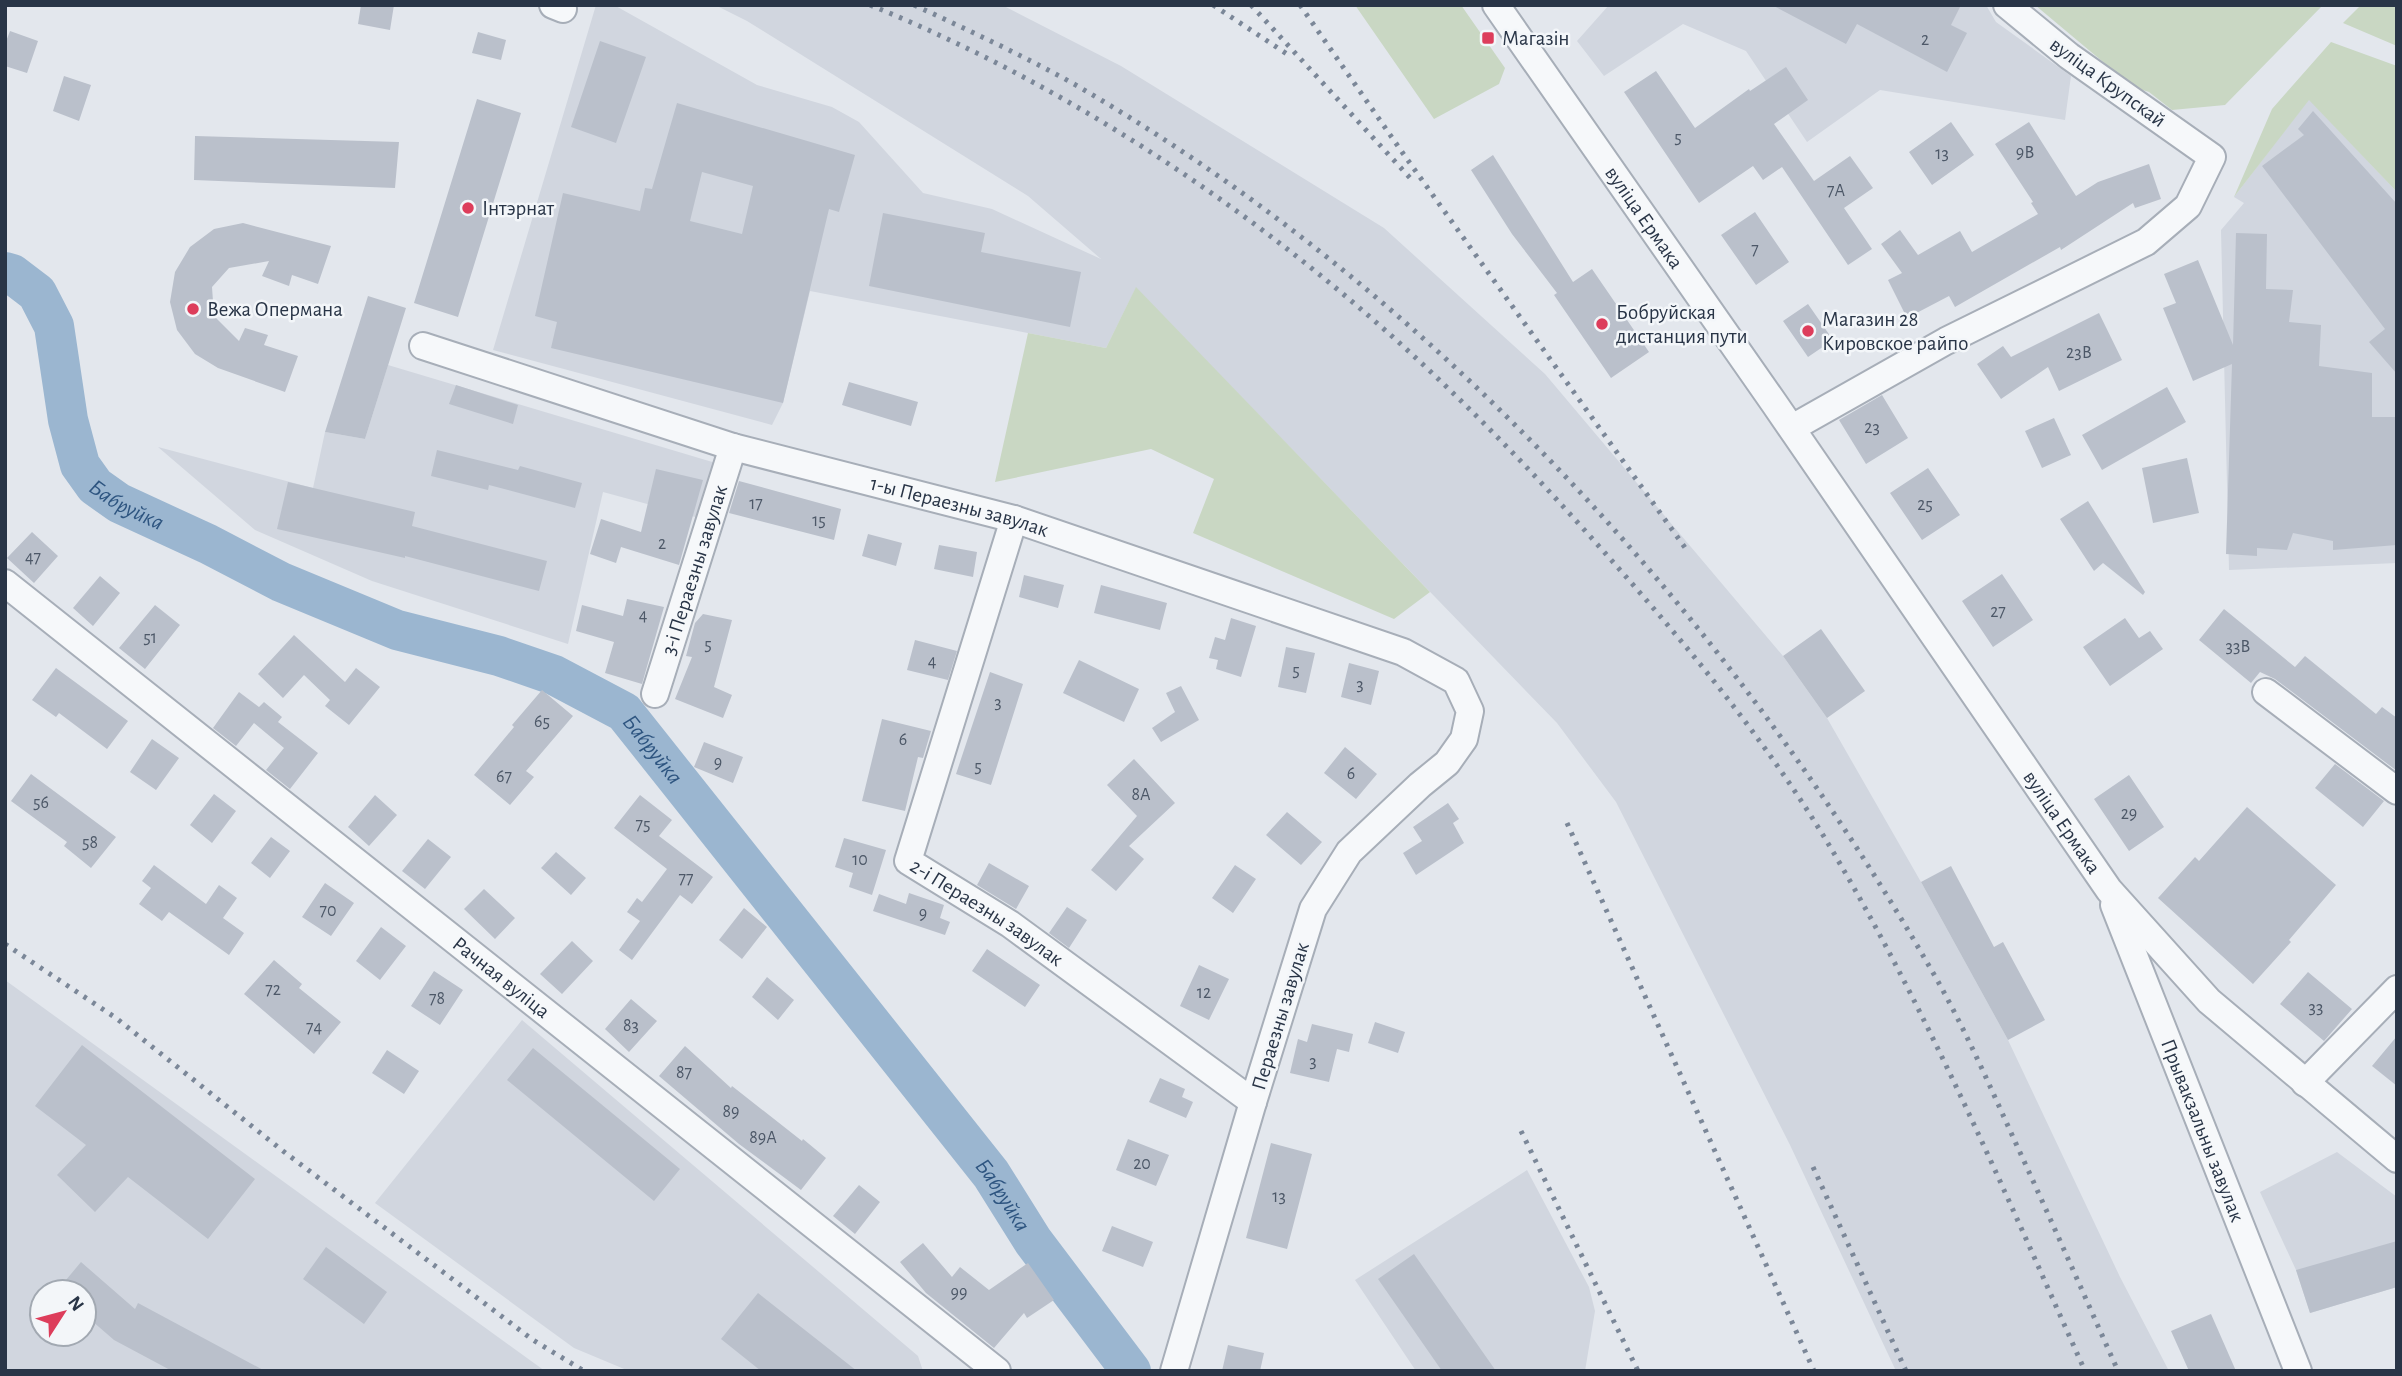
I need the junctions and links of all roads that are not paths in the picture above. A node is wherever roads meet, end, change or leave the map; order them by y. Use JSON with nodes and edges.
{"nodes":[{"id":1,"x":1496,"y":5,"type":"edge"},
{"id":2,"x":2007,"y":5,"type":"edge"},
{"id":3,"x":423,"y":346,"type":"dead end"},
{"id":4,"x":1792,"y":428,"type":"junction"},
{"id":5,"x":733,"y":447,"type":"junction"},
{"id":6,"x":1014,"y":519,"type":"junction"},
{"id":7,"x":5,"y":583,"type":"edge"},
{"id":8,"x":2266,"y":692,"type":"dead end"},
{"id":9,"x":655,"y":694,"type":"dead end"},
{"id":10,"x":1471,"y":711,"type":"joint"},
{"id":11,"x":2397,"y":792,"type":"edge"},
{"id":12,"x":2109,"y":890,"type":"junction"},
{"id":13,"x":2397,"y":990,"type":"edge"},
{"id":14,"x":2305,"y":1083,"type":"junction"},
{"id":15,"x":1253,"y":1102,"type":"junction"},
{"id":16,"x":2397,"y":1159,"type":"edge"},
{"id":17,"x":997,"y":1371,"type":"edge"},
{"id":18,"x":1174,"y":1371,"type":"edge"},
{"id":19,"x":2298,"y":1371,"type":"edge"}],
"edges":[{"from":1,"to":4,"type":"street","name":"вуліца Ермака"},
{"from":2,"to":4,"type":"street","name":"вуліца Крупскай"},
{"from":3,"to":5,"type":"street","name":"1-ы Пераезны завулак"},
{"from":4,"to":12,"type":"street","name":"вуліца Ермака"},
{"from":5,"to":6,"type":"street","name":"1-ы Пераезны завулак"},
{"from":5,"to":9,"type":"street","name":"3-і Пераезны завулак"},
{"from":6,"to":10,"type":"street","name":"1-ы Пераезны завулак"},
{"from":6,"to":15,"type":"street","name":"2-і Пераезны завулак"},
{"from":7,"to":17,"type":"street","name":"Рачная вуліца"},
{"from":8,"to":11,"type":"street"},
{"from":10,"to":15,"type":"street","name":"Пераезны завулак"},
{"from":12,"to":14,"type":"street","name":"вуліца Ермака"},
{"from":12,"to":19,"type":"street","name":"Прывакзальны завулак"},
{"from":13,"to":14,"type":"street"},
{"from":14,"to":16,"type":"street","name":"вуліца Ермака"},
{"from":15,"to":18,"type":"street","name":"Пераезны завулак"}]}
